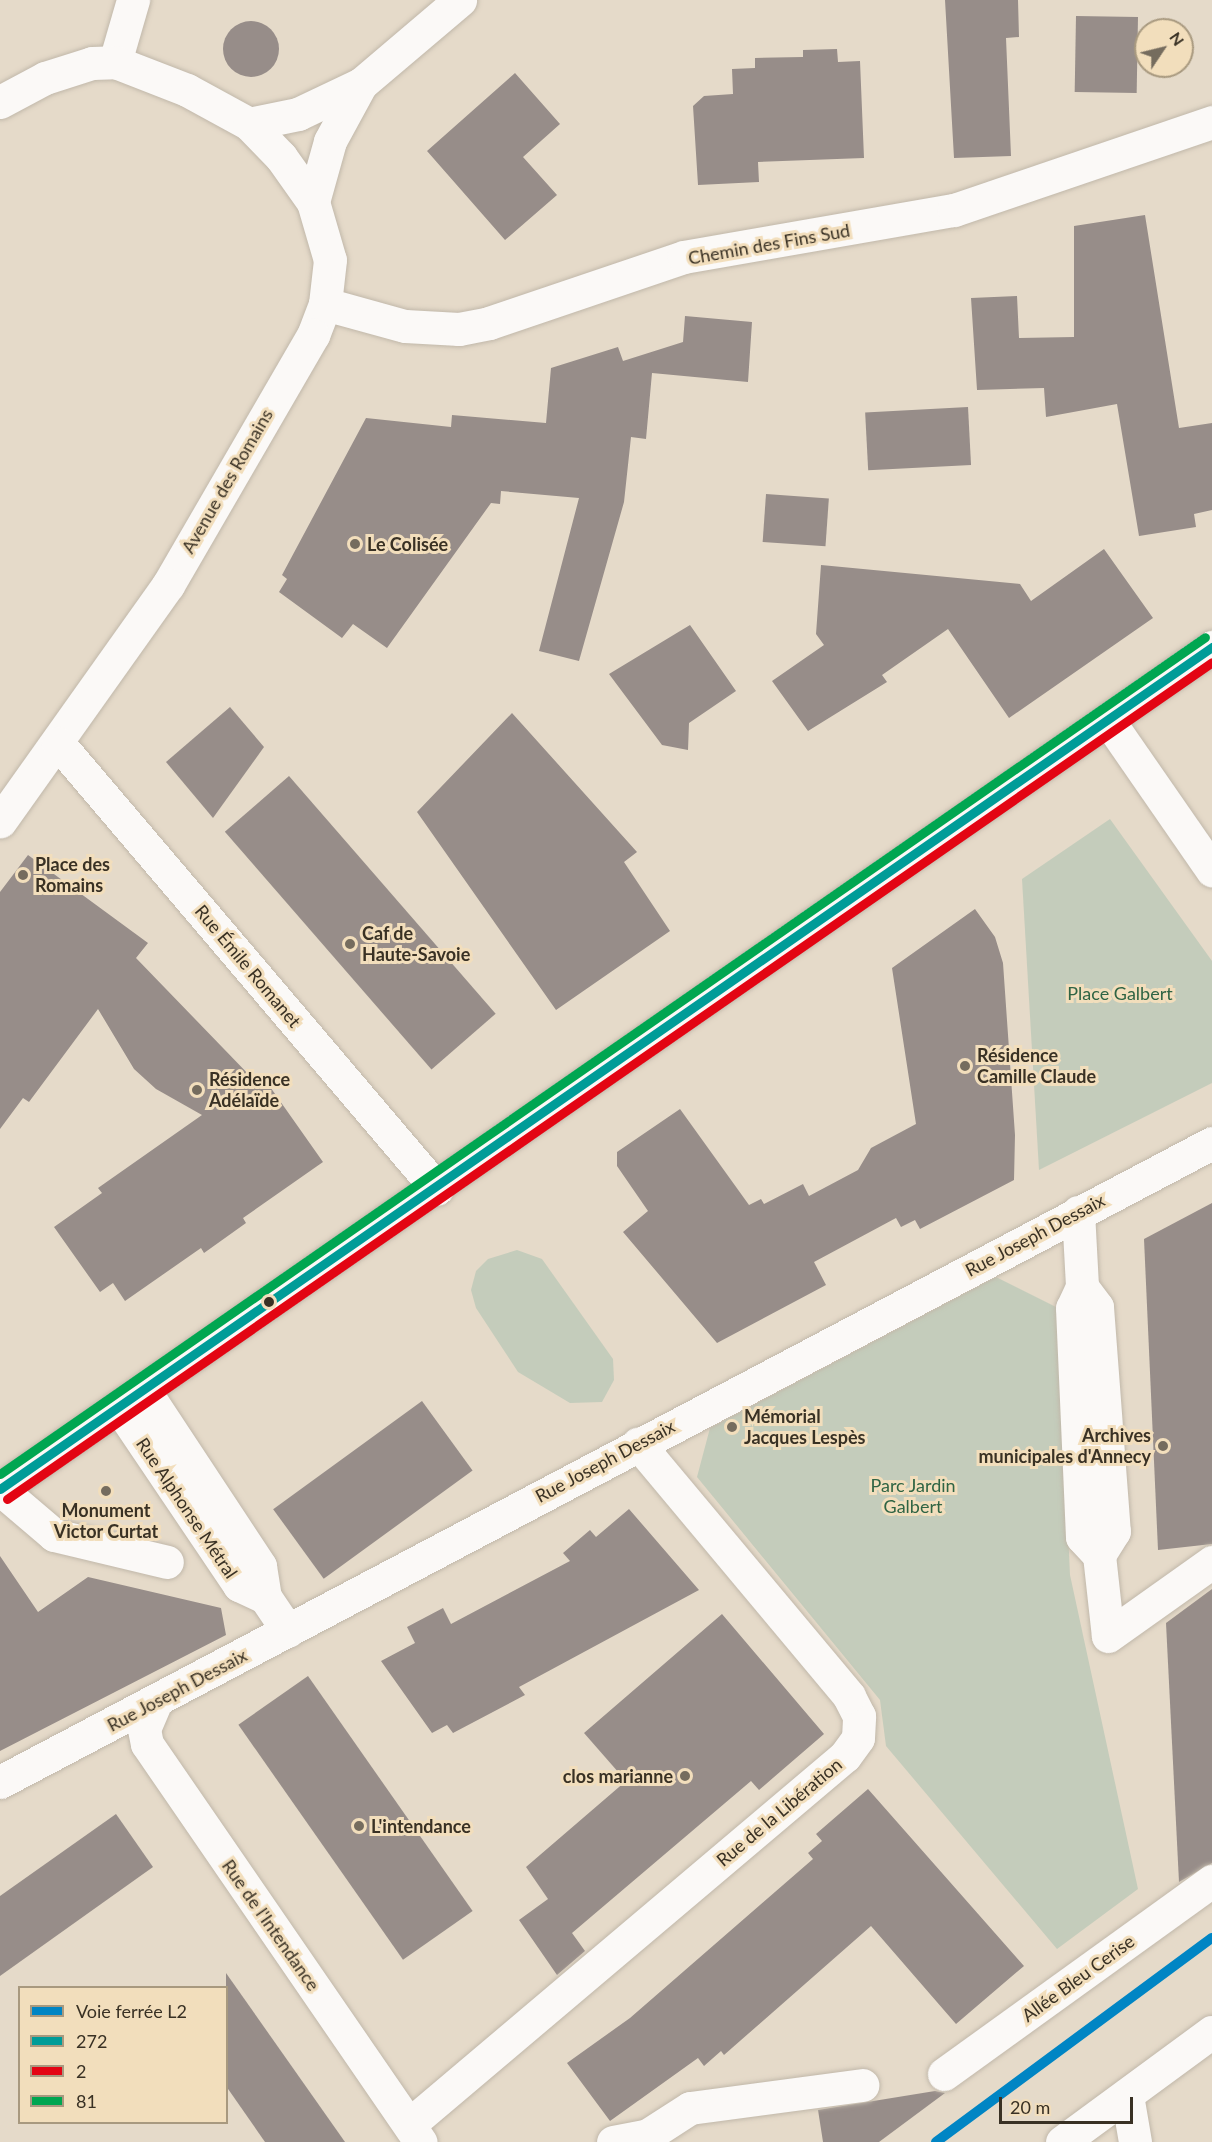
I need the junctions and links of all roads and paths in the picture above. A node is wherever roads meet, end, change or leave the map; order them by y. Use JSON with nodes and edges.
{"nodes":[{"id":1,"x":133,"y":0,"type":"edge"},
{"id":2,"x":460,"y":0,"type":"edge"},
{"id":3,"x":115,"y":62,"type":"junction"},
{"id":4,"x":361,"y":84,"type":"junction"},
{"id":5,"x":0,"y":102,"type":"edge"},
{"id":6,"x":1212,"y":122,"type":"edge"},
{"id":7,"x":249,"y":124,"type":"junction"},
{"id":8,"x":312,"y":202,"type":"junction"},
{"id":9,"x":325,"y":304,"type":"junction"},
{"id":10,"x":1212,"y":647,"type":"edge"},
{"id":11,"x":1108,"y":720,"type":"junction"},
{"id":12,"x":58,"y":743,"type":"junction"},
{"id":13,"x":0,"y":821,"type":"edge"},
{"id":14,"x":1212,"y":870,"type":"edge"},
{"id":15,"x":1212,"y":1143,"type":"edge"},
{"id":16,"x":437,"y":1189,"type":"junction"},
{"id":17,"x":1078,"y":1212,"type":"junction"},
{"id":18,"x":131,"y":1398,"type":"junction"},
{"id":19,"x":638,"y":1444,"type":"junction"},
{"id":20,"x":0,"y":1489,"type":"edge"},
{"id":21,"x":1212,"y":1562,"type":"edge"},
{"id":22,"x":167,"y":1563,"type":"dead end"},
{"id":23,"x":288,"y":1631,"type":"junction"},
{"id":24,"x":156,"y":1701,"type":"junction"},
{"id":25,"x":0,"y":1782,"type":"edge"},
{"id":26,"x":1212,"y":1881,"type":"edge"},
{"id":27,"x":1212,"y":2032,"type":"edge"},
{"id":28,"x":944,"y":2074,"type":"dead end"},
{"id":29,"x":862,"y":2085,"type":"dead end"},
{"id":30,"x":1127,"y":2095,"type":"junction"},
{"id":31,"x":416,"y":2133,"type":"edge"},
{"id":32,"x":613,"y":2142,"type":"edge"},
{"id":33,"x":1062,"y":2142,"type":"edge"},
{"id":34,"x":1135,"y":2142,"type":"edge"}],
"edges":[{"from":1,"to":3,"type":"street"},
{"from":2,"to":4,"type":"street"},
{"from":3,"to":5,"type":"street"},
{"from":3,"to":7,"type":"street","name":"Avenue des Romains"},
{"from":4,"to":7,"type":"street"},
{"from":4,"to":8,"type":"street"},
{"from":6,"to":9,"type":"street","name":"Chemin des Fins Sud"},
{"from":7,"to":8,"type":"street","name":"Avenue des Romains"},
{"from":8,"to":9,"type":"street","name":"Avenue des Romains"},
{"from":9,"to":12,"type":"street","name":"Avenue des Romains"},
{"from":10,"to":11,"type":"street"},
{"from":11,"to":14,"type":"street"},
{"from":11,"to":16,"type":"street"},
{"from":12,"to":13,"type":"street","name":"Avenue des Romains"},
{"from":12,"to":16,"type":"street","name":"Rue Émile Romanet"},
{"from":15,"to":17,"type":"street","name":"Rue Joseph Dessaix"},
{"from":16,"to":18,"type":"street"},
{"from":17,"to":19,"type":"street","name":"Rue Joseph Dessaix"},
{"from":17,"to":21,"type":"street"},
{"from":18,"to":20,"type":"street"},
{"from":18,"to":23,"type":"street","name":"Rue Alphonse Métral"},
{"from":19,"to":23,"type":"street","name":"Rue Joseph Dessaix"},
{"from":19,"to":31,"type":"street","name":"Rue de la Libération"},
{"from":20,"to":22,"type":"street"},
{"from":23,"to":24,"type":"street","name":"Rue Joseph Dessaix"},
{"from":24,"to":25,"type":"street","name":"Rue Joseph Dessaix"},
{"from":24,"to":31,"type":"street","name":"Rue de l'Intendance"},
{"from":26,"to":28,"type":"street","name":"Allée Bleu Cerise"},
{"from":27,"to":30,"type":"street"},
{"from":29,"to":32,"type":"street"},
{"from":30,"to":33,"type":"street"},
{"from":30,"to":34,"type":"street"}]}
